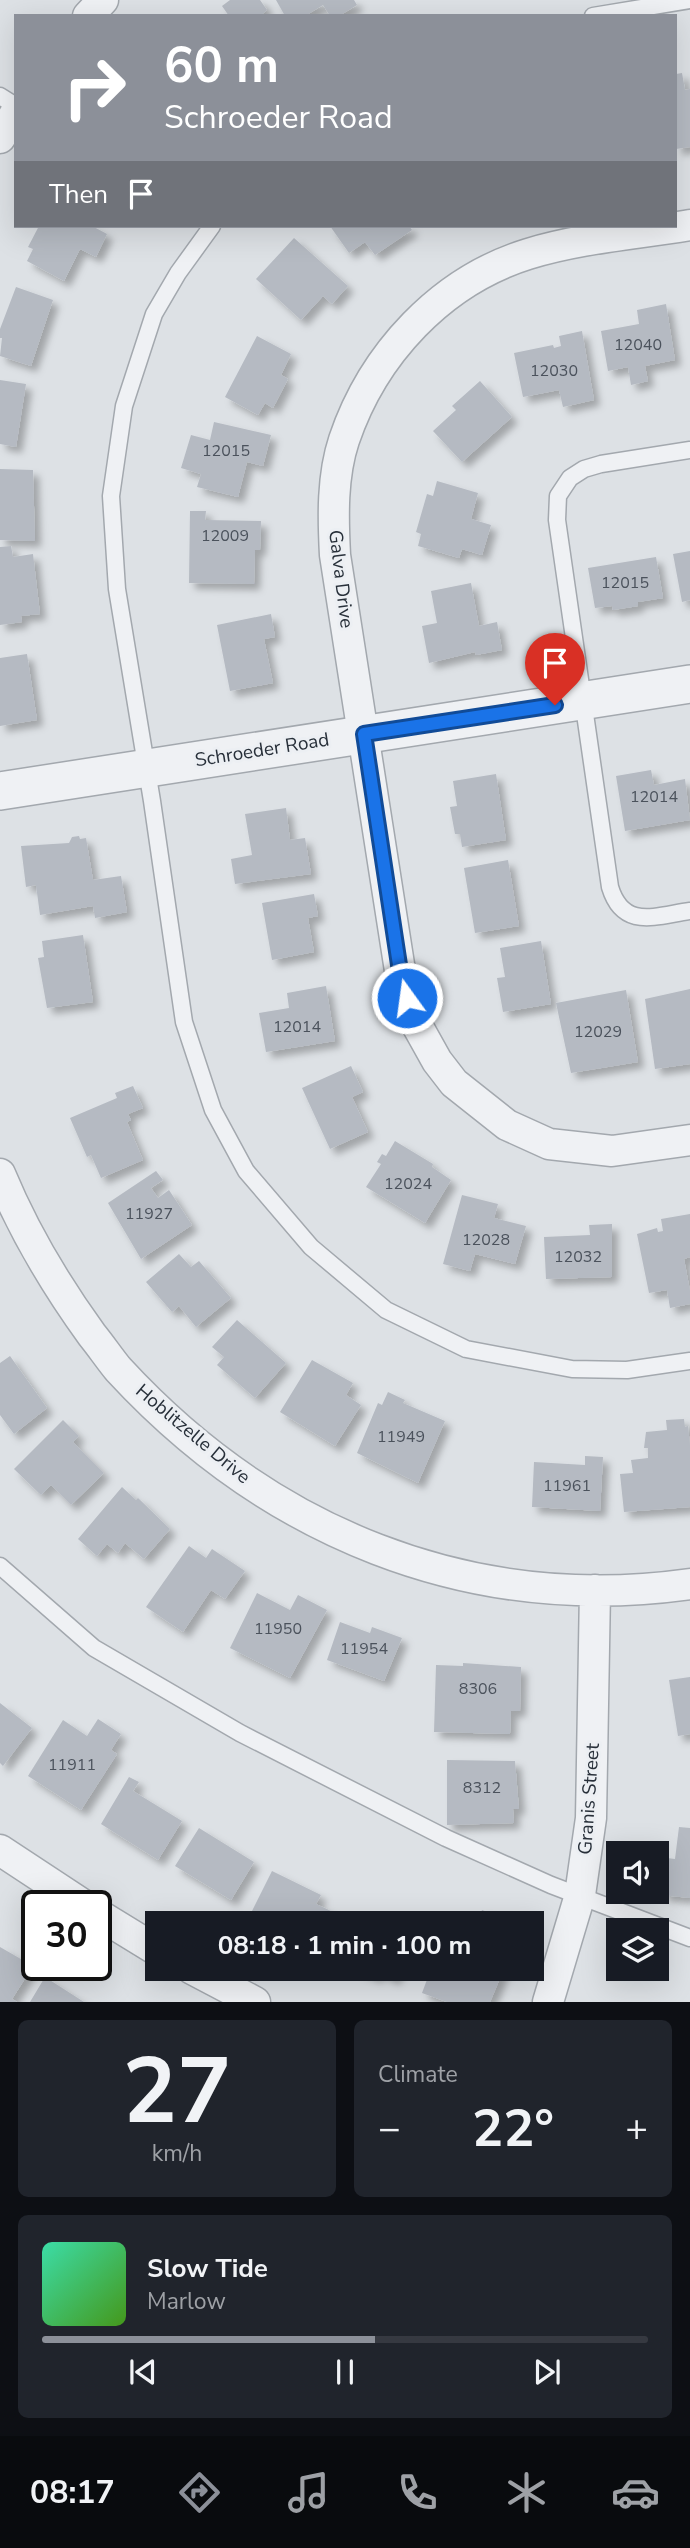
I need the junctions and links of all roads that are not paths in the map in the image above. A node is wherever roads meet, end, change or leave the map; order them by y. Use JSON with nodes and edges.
{"nodes":[{"id":1,"x":103,"y":0,"type":"edge"},
{"id":2,"x":690,"y":0,"type":"edge"},
{"id":3,"x":90,"y":14,"type":"edge"},
{"id":4,"x":605,"y":14,"type":"edge"},
{"id":5,"x":14,"y":115,"type":"edge"},
{"id":6,"x":0,"y":138,"type":"edge"},
{"id":7,"x":211,"y":228,"type":"edge"},
{"id":8,"x":671,"y":228,"type":"edge"},
{"id":9,"x":690,"y":450,"type":"edge"},
{"id":10,"x":690,"y":684,"type":"edge"},
{"id":11,"x":581,"y":701,"type":"junction"},
{"id":12,"x":364,"y":734,"type":"junction"},
{"id":13,"x":145,"y":768,"type":"junction"},
{"id":14,"x":0,"y":791,"type":"edge"},
{"id":15,"x":690,"y":911,"type":"edge"},
{"id":16,"x":690,"y":1140,"type":"edge"},
{"id":17,"x":0,"y":1174,"type":"edge"},
{"id":18,"x":690,"y":1361,"type":"edge"},
{"id":19,"x":0,"y":1566,"type":"edge"},
{"id":20,"x":690,"y":1584,"type":"edge"},
{"id":21,"x":595,"y":1590,"type":"junction"},
{"id":22,"x":0,"y":1850,"type":"edge"},
{"id":23,"x":61,"y":1890,"type":"edge"},
{"id":24,"x":580,"y":1895,"type":"junction"},
{"id":25,"x":112,"y":1923,"type":"edge"},
{"id":26,"x":690,"y":1938,"type":"edge"},
{"id":27,"x":145,"y":1943,"type":"edge"},
{"id":28,"x":215,"y":1981,"type":"edge"},
{"id":29,"x":255,"y":2002,"type":"edge"},
{"id":30,"x":548,"y":2002,"type":"edge"}],
"edges":[{"from":1,"to":3,"type":"street"},
{"from":2,"to":4,"type":"lane"},
{"from":5,"to":6,"type":"street"},
{"from":7,"to":13,"type":"lane"},
{"from":8,"to":12,"type":"street","name":"Galva Drive"},
{"from":9,"to":11,"type":"lane"},
{"from":10,"to":11,"type":"street","name":"Schroeder Road"},
{"from":11,"to":12,"type":"street","name":"Schroeder Road"},
{"from":11,"to":15,"type":"lane"},
{"from":12,"to":13,"type":"street","name":"Schroeder Road"},
{"from":12,"to":16,"type":"street","name":"Galva Drive"},
{"from":13,"to":14,"type":"street","name":"Schroeder Road"},
{"from":13,"to":18,"type":"lane"},
{"from":17,"to":21,"type":"street","name":"Hoblitzelle Drive"},
{"from":19,"to":24,"type":"lane"},
{"from":20,"to":21,"type":"street","name":"Hoblitzelle Drive"},
{"from":21,"to":24,"type":"street","name":"Granis Street"},
{"from":22,"to":23,"type":"street"},
{"from":24,"to":26,"type":"lane"},
{"from":24,"to":30,"type":"street","name":"Granis Street"},
{"from":25,"to":27,"type":"street"},
{"from":28,"to":29,"type":"street"}]}
